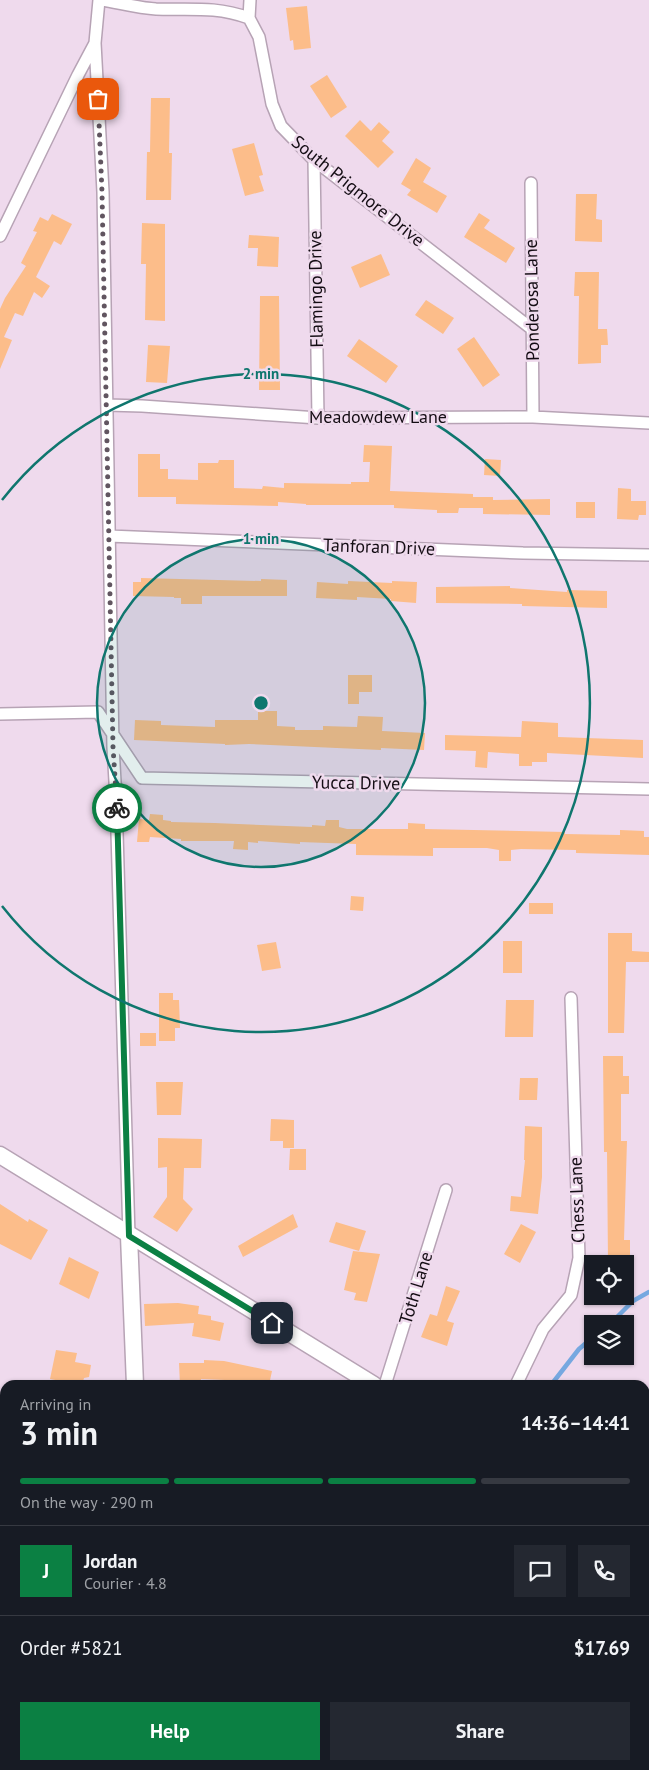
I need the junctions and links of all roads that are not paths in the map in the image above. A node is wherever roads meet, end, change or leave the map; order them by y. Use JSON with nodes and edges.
{"nodes":[{"id":1,"x":100,"y":0,"type":"edge"},
{"id":2,"x":250,"y":0,"type":"edge"},
{"id":3,"x":250,"y":18,"type":"junction"},
{"id":4,"x":95,"y":43,"type":"junction"},
{"id":5,"x":314,"y":160,"type":"junction"},
{"id":6,"x":531,"y":183,"type":"dead end"},
{"id":7,"x":0,"y":236,"type":"edge"},
{"id":8,"x":532,"y":329,"type":"junction"},
{"id":9,"x":107,"y":405,"type":"junction"},
{"id":10,"x":534,"y":417,"type":"junction"},
{"id":11,"x":318,"y":418,"type":"junction"},
{"id":12,"x":649,"y":423,"type":"edge"},
{"id":13,"x":109,"y":536,"type":"junction"},
{"id":14,"x":649,"y":556,"type":"edge"},
{"id":15,"x":0,"y":714,"type":"edge"},
{"id":16,"x":113,"y":735,"type":"junction"},
{"id":17,"x":649,"y":789,"type":"edge"},
{"id":18,"x":571,"y":998,"type":"dead end"},
{"id":19,"x":0,"y":1155,"type":"edge"},
{"id":20,"x":446,"y":1190,"type":"dead end"},
{"id":21,"x":129,"y":1236,"type":"junction"},
{"id":22,"x":135,"y":1380,"type":"edge"},
{"id":23,"x":366,"y":1380,"type":"edge"},
{"id":24,"x":387,"y":1380,"type":"edge"},
{"id":25,"x":518,"y":1380,"type":"edge"}],
"edges":[{"from":1,"to":3,"type":"street"},
{"from":1,"to":4,"type":"street"},
{"from":2,"to":3,"type":"street"},
{"from":3,"to":5,"type":"street","name":"South Prigmore Drive"},
{"from":4,"to":7,"type":"street"},
{"from":4,"to":9,"type":"street"},
{"from":5,"to":8,"type":"street","name":"South Prigmore Drive"},
{"from":5,"to":11,"type":"street","name":"Flamingo Drive"},
{"from":6,"to":8,"type":"street","name":"Ponderosa Lane"},
{"from":8,"to":10,"type":"street","name":"Ponderosa Lane"},
{"from":9,"to":11,"type":"street","name":"Meadowdew Lane"},
{"from":9,"to":13,"type":"street"},
{"from":10,"to":11,"type":"street","name":"Meadowdew Lane"},
{"from":10,"to":12,"type":"street","name":"Meadowdew Lane"},
{"from":13,"to":14,"type":"street","name":"Tanforan Drive"},
{"from":13,"to":16,"type":"street"},
{"from":15,"to":16,"type":"street","name":"Yucca Drive"},
{"from":16,"to":17,"type":"street","name":"Yucca Drive"},
{"from":16,"to":21,"type":"street"},
{"from":18,"to":25,"type":"street","name":"Chess Lane"},
{"from":19,"to":21,"type":"main road"},
{"from":20,"to":24,"type":"street","name":"Toth Lane"},
{"from":21,"to":22,"type":"main road"},
{"from":21,"to":23,"type":"main road"}]}
